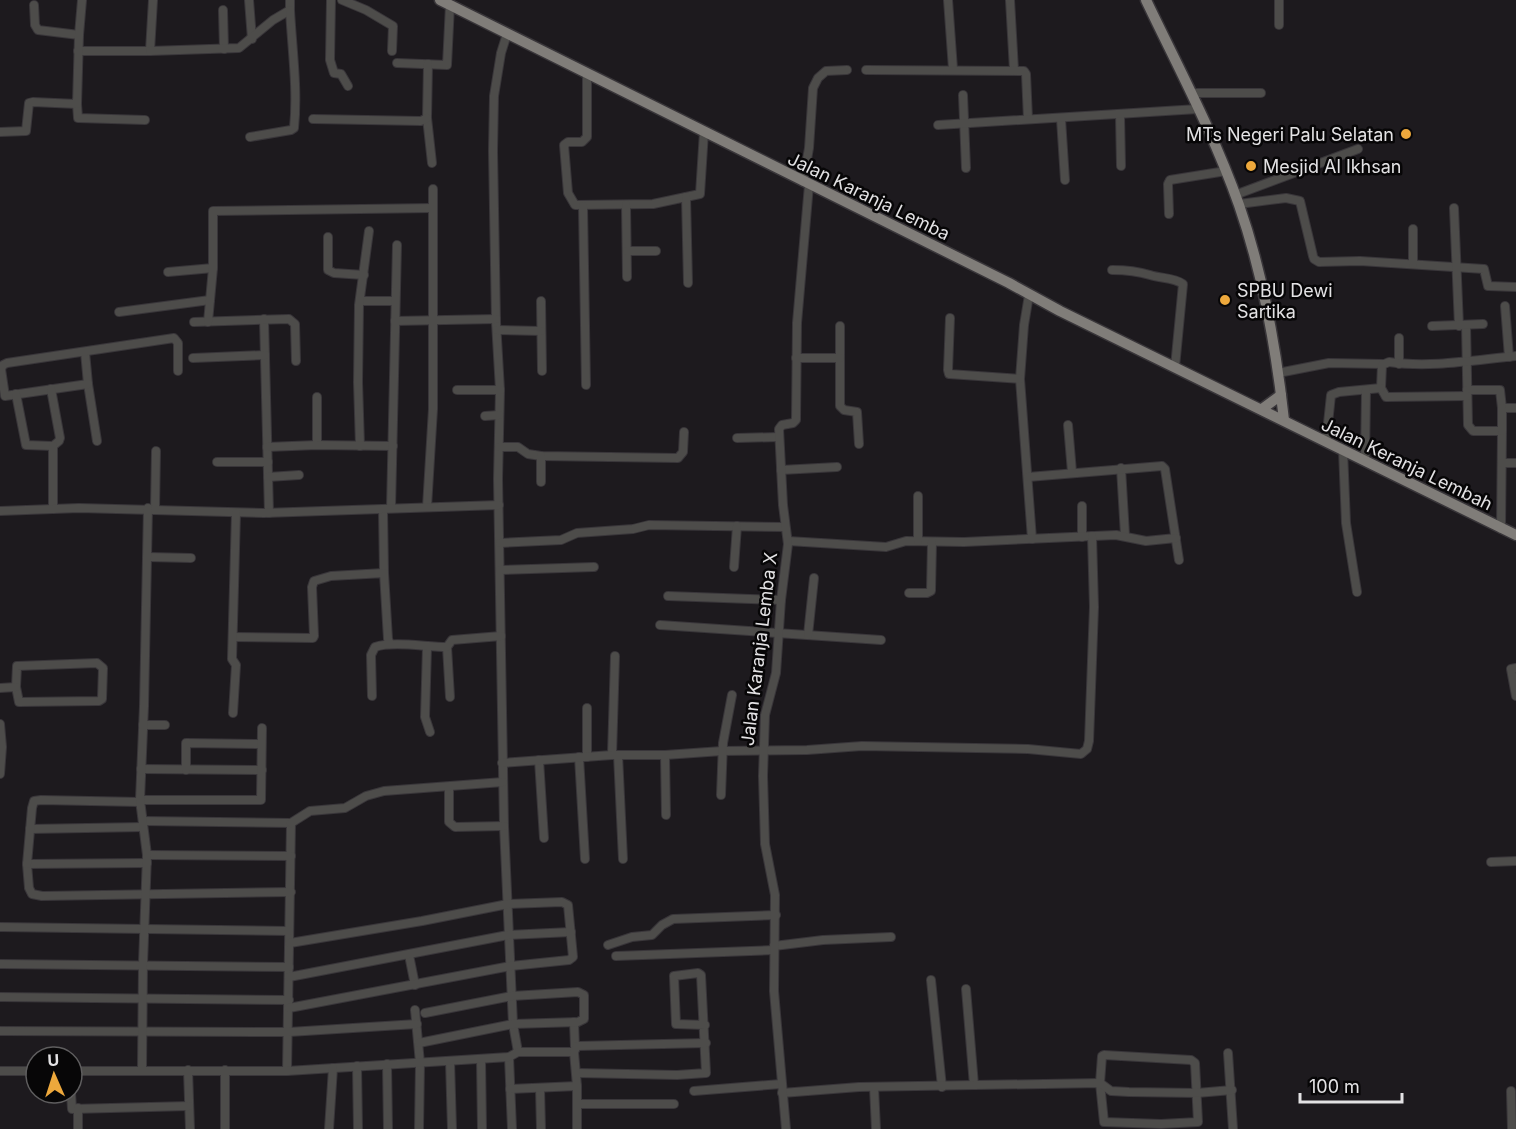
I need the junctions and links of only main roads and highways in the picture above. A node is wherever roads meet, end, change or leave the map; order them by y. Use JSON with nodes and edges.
{"nodes":[{"id":1,"x":1146,"y":0,"type":"edge"},
{"id":2,"x":445,"y":3,"type":"edge"},
{"id":3,"x":1281,"y":395,"type":"junction"},
{"id":4,"x":1262,"y":409,"type":"junction"},
{"id":5,"x":1284,"y":420,"type":"junction"},
{"id":6,"x":1516,"y":535,"type":"edge"}],
"edges":[{"from":1,"to":3,"type":"main road"},
{"from":2,"to":4,"type":"main road","name":"Jalan Karanja Lemba"},
{"from":3,"to":4,"type":"main road"},
{"from":3,"to":5,"type":"main road"},
{"from":4,"to":5,"type":"main road","name":"Jalan Karanja Lemba"},
{"from":5,"to":6,"type":"main road","name":"Jalan Keranja Lembah"}]}
